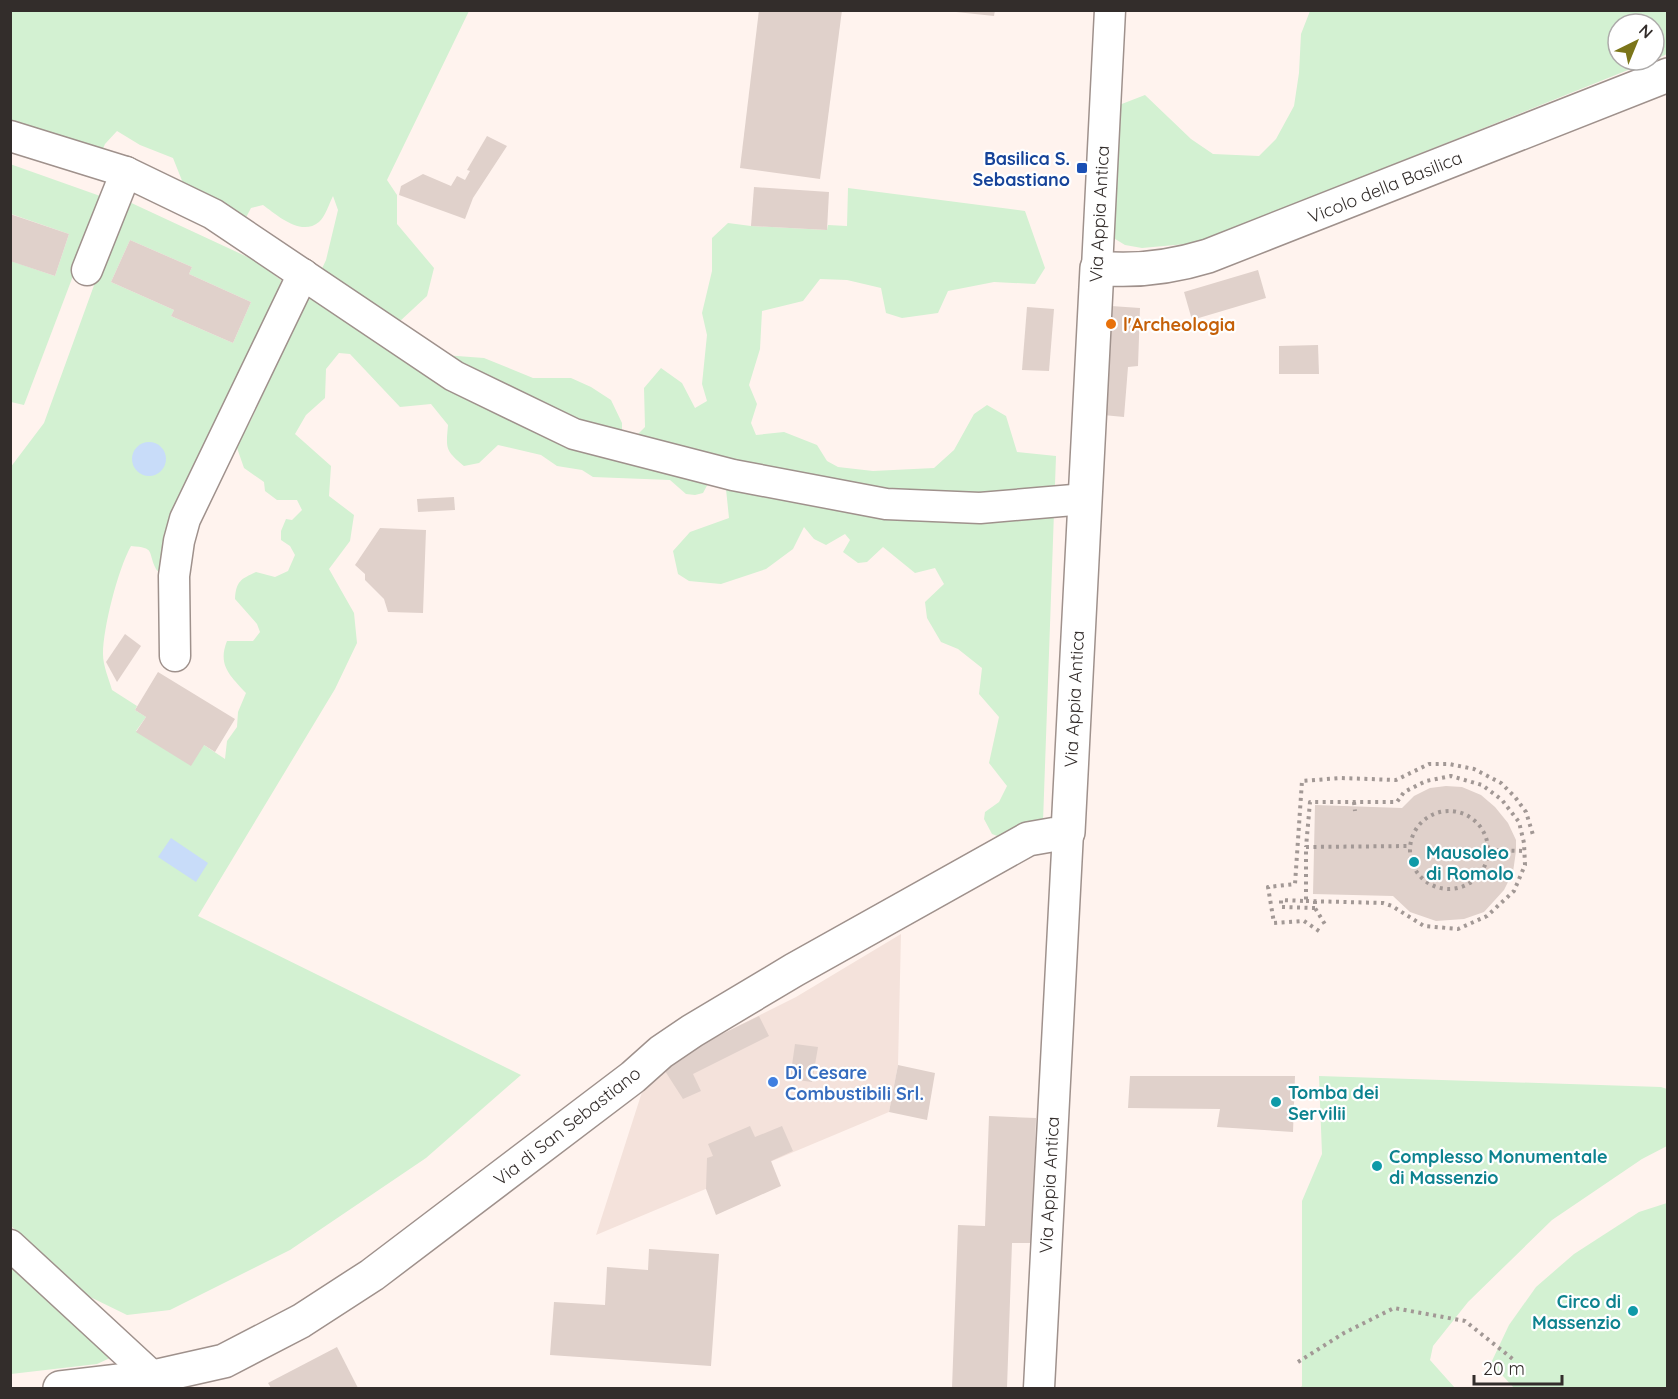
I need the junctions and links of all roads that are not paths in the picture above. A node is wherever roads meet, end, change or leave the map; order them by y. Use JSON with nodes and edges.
{"nodes":[{"id":1,"x":1110,"y":10,"type":"edge"},
{"id":2,"x":1668,"y":75,"type":"edge"},
{"id":3,"x":10,"y":136,"type":"edge"},
{"id":4,"x":126,"y":172,"type":"junction"},
{"id":5,"x":1097,"y":268,"type":"junction"},
{"id":6,"x":87,"y":270,"type":"dead end"},
{"id":7,"x":303,"y":274,"type":"junction"},
{"id":8,"x":1085,"y":499,"type":"junction"},
{"id":9,"x":175,"y":656,"type":"dead end"},
{"id":10,"x":1068,"y":832,"type":"junction"},
{"id":11,"x":10,"y":1245,"type":"edge"},
{"id":12,"x":153,"y":1377,"type":"junction"},
{"id":13,"x":60,"y":1389,"type":"edge"},
{"id":14,"x":1039,"y":1389,"type":"edge"}],
"edges":[{"from":1,"to":5,"type":"street","name":"Via Appia Antica"},
{"from":2,"to":5,"type":"main road","name":"Vicolo della Basilica"},
{"from":3,"to":4,"type":"street"},
{"from":4,"to":6,"type":"street"},
{"from":4,"to":7,"type":"street"},
{"from":5,"to":8,"type":"main road","name":"Via Appia Antica"},
{"from":7,"to":8,"type":"street"},
{"from":7,"to":9,"type":"street"},
{"from":8,"to":10,"type":"main road","name":"Via Appia Antica"},
{"from":10,"to":12,"type":"main road","name":"Via di San Sebastiano"},
{"from":10,"to":14,"type":"street","name":"Via Appia Antica"},
{"from":11,"to":12,"type":"street"},
{"from":12,"to":13,"type":"main road","name":"Via di San Sebastiano"}]}
